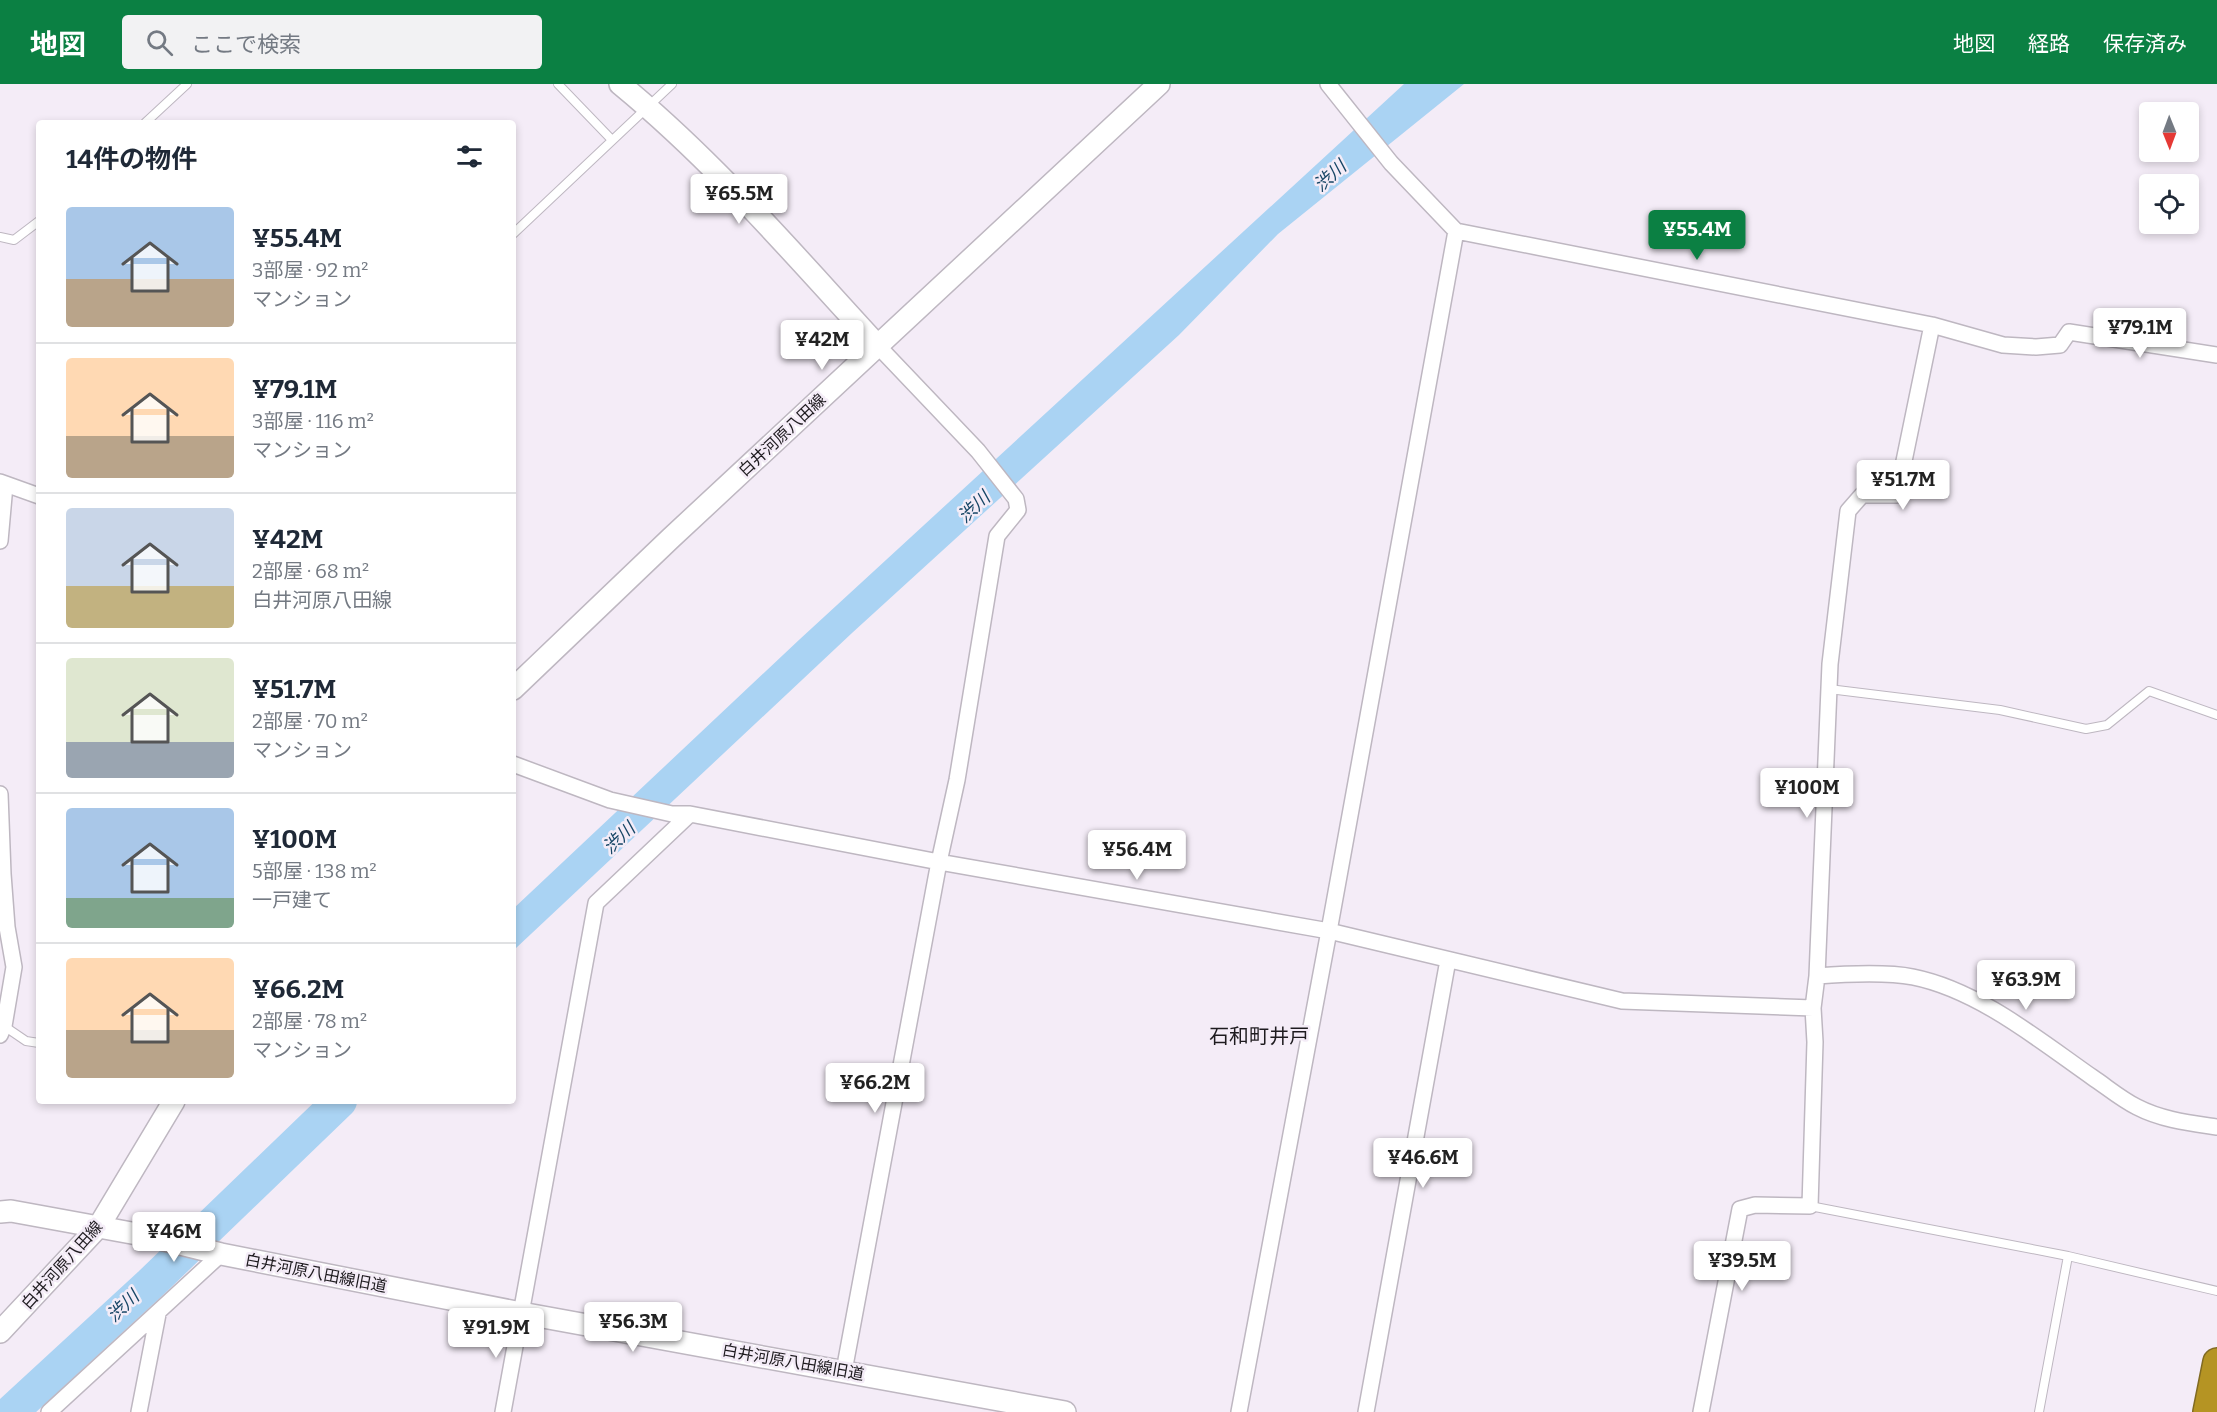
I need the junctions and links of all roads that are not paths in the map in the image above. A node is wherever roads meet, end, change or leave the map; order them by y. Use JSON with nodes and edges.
{"nodes":[{"id":1,"x":187,"y":84,"type":"edge"},
{"id":2,"x":558,"y":84,"type":"edge"},
{"id":3,"x":620,"y":84,"type":"edge"},
{"id":4,"x":672,"y":84,"type":"edge"},
{"id":5,"x":1159,"y":84,"type":"edge"},
{"id":6,"x":1328,"y":84,"type":"edge"},
{"id":7,"x":648,"y":107,"type":"junction"},
{"id":8,"x":148,"y":120,"type":"edge"},
{"id":9,"x":612,"y":140,"type":"junction"},
{"id":10,"x":36,"y":223,"type":"edge"},
{"id":11,"x":516,"y":231,"type":"edge"},
{"id":12,"x":1456,"y":231,"type":"junction"},
{"id":13,"x":0,"y":237,"type":"edge"},
{"id":14,"x":1932,"y":325,"type":"junction"},
{"id":15,"x":878,"y":346,"type":"junction"},
{"id":16,"x":2217,"y":355,"type":"edge"},
{"id":17,"x":2,"y":484,"type":"edge"},
{"id":18,"x":36,"y":495,"type":"edge"},
{"id":19,"x":0,"y":541,"type":"edge"},
{"id":20,"x":516,"y":686,"type":"edge"},
{"id":21,"x":1829,"y":689,"type":"junction"},
{"id":22,"x":2217,"y":715,"type":"edge"},
{"id":23,"x":516,"y":765,"type":"edge"},
{"id":24,"x":0,"y":794,"type":"edge"},
{"id":25,"x":690,"y":814,"type":"junction"},
{"id":26,"x":939,"y":862,"type":"junction"},
{"id":27,"x":1329,"y":931,"type":"junction"},
{"id":28,"x":1448,"y":960,"type":"junction"},
{"id":29,"x":1817,"y":976,"type":"junction"},
{"id":30,"x":1813,"y":1008,"type":"junction"},
{"id":31,"x":2,"y":1031,"type":"edge"},
{"id":32,"x":36,"y":1042,"type":"edge"},
{"id":33,"x":172,"y":1104,"type":"edge"},
{"id":34,"x":2217,"y":1127,"type":"edge"},
{"id":35,"x":1810,"y":1206,"type":"junction"},
{"id":36,"x":0,"y":1212,"type":"edge"},
{"id":37,"x":99,"y":1226,"type":"junction"},
{"id":38,"x":215,"y":1253,"type":"junction"},
{"id":39,"x":2068,"y":1256,"type":"junction"},
{"id":40,"x":2217,"y":1291,"type":"edge"},
{"id":41,"x":521,"y":1312,"type":"junction"},
{"id":42,"x":158,"y":1314,"type":"junction"},
{"id":43,"x":0,"y":1332,"type":"edge"},
{"id":44,"x":2217,"y":1362,"type":"edge"},
{"id":45,"x":844,"y":1371,"type":"junction"},
{"id":46,"x":50,"y":1412,"type":"edge"},
{"id":47,"x":139,"y":1412,"type":"edge"},
{"id":48,"x":503,"y":1412,"type":"edge"},
{"id":49,"x":1065,"y":1412,"type":"edge"},
{"id":50,"x":1239,"y":1412,"type":"edge"},
{"id":51,"x":1366,"y":1412,"type":"edge"},
{"id":52,"x":1701,"y":1412,"type":"edge"},
{"id":53,"x":2039,"y":1412,"type":"edge"},
{"id":54,"x":2207,"y":1412,"type":"edge"}],
"edges":[{"from":1,"to":8,"type":"lane"},
{"from":2,"to":9,"type":"lane"},
{"from":3,"to":7,"type":"street"},
{"from":4,"to":7,"type":"lane"},
{"from":5,"to":15,"type":"street","name":"白井河原八田線"},
{"from":6,"to":12,"type":"street"},
{"from":7,"to":9,"type":"lane"},
{"from":7,"to":15,"type":"street"},
{"from":9,"to":11,"type":"lane"},
{"from":10,"to":13,"type":"lane"},
{"from":12,"to":14,"type":"street"},
{"from":12,"to":27,"type":"street"},
{"from":14,"to":16,"type":"street"},
{"from":14,"to":21,"type":"street"},
{"from":15,"to":20,"type":"street","name":"白井河原八田線"},
{"from":15,"to":26,"type":"street"},
{"from":17,"to":18,"type":"street"},
{"from":17,"to":19,"type":"street"},
{"from":21,"to":22,"type":"lane"},
{"from":21,"to":29,"type":"street"},
{"from":23,"to":25,"type":"street"},
{"from":24,"to":31,"type":"street"},
{"from":25,"to":26,"type":"street"},
{"from":25,"to":41,"type":"street"},
{"from":26,"to":27,"type":"street"},
{"from":26,"to":45,"type":"street"},
{"from":27,"to":28,"type":"street"},
{"from":27,"to":50,"type":"street"},
{"from":28,"to":30,"type":"street"},
{"from":28,"to":51,"type":"street"},
{"from":29,"to":30,"type":"street"},
{"from":29,"to":34,"type":"street"},
{"from":30,"to":35,"type":"street"},
{"from":31,"to":32,"type":"lane"},
{"from":33,"to":37,"type":"street","name":"白井河原八田線"},
{"from":35,"to":39,"type":"lane"},
{"from":35,"to":52,"type":"street"},
{"from":36,"to":37,"type":"street","name":"白井河原八田線旧道"},
{"from":37,"to":38,"type":"street","name":"白井河原八田線旧道"},
{"from":37,"to":43,"type":"street","name":"白井河原八田線"},
{"from":38,"to":41,"type":"street","name":"白井河原八田線旧道"},
{"from":38,"to":42,"type":"street"},
{"from":39,"to":40,"type":"lane"},
{"from":39,"to":53,"type":"lane"},
{"from":41,"to":45,"type":"street","name":"白井河原八田線旧道"},
{"from":41,"to":48,"type":"street"},
{"from":42,"to":46,"type":"street"},
{"from":42,"to":47,"type":"street"},
{"from":44,"to":54,"type":"highway"},
{"from":45,"to":49,"type":"street","name":"白井河原八田線旧道"}]}
